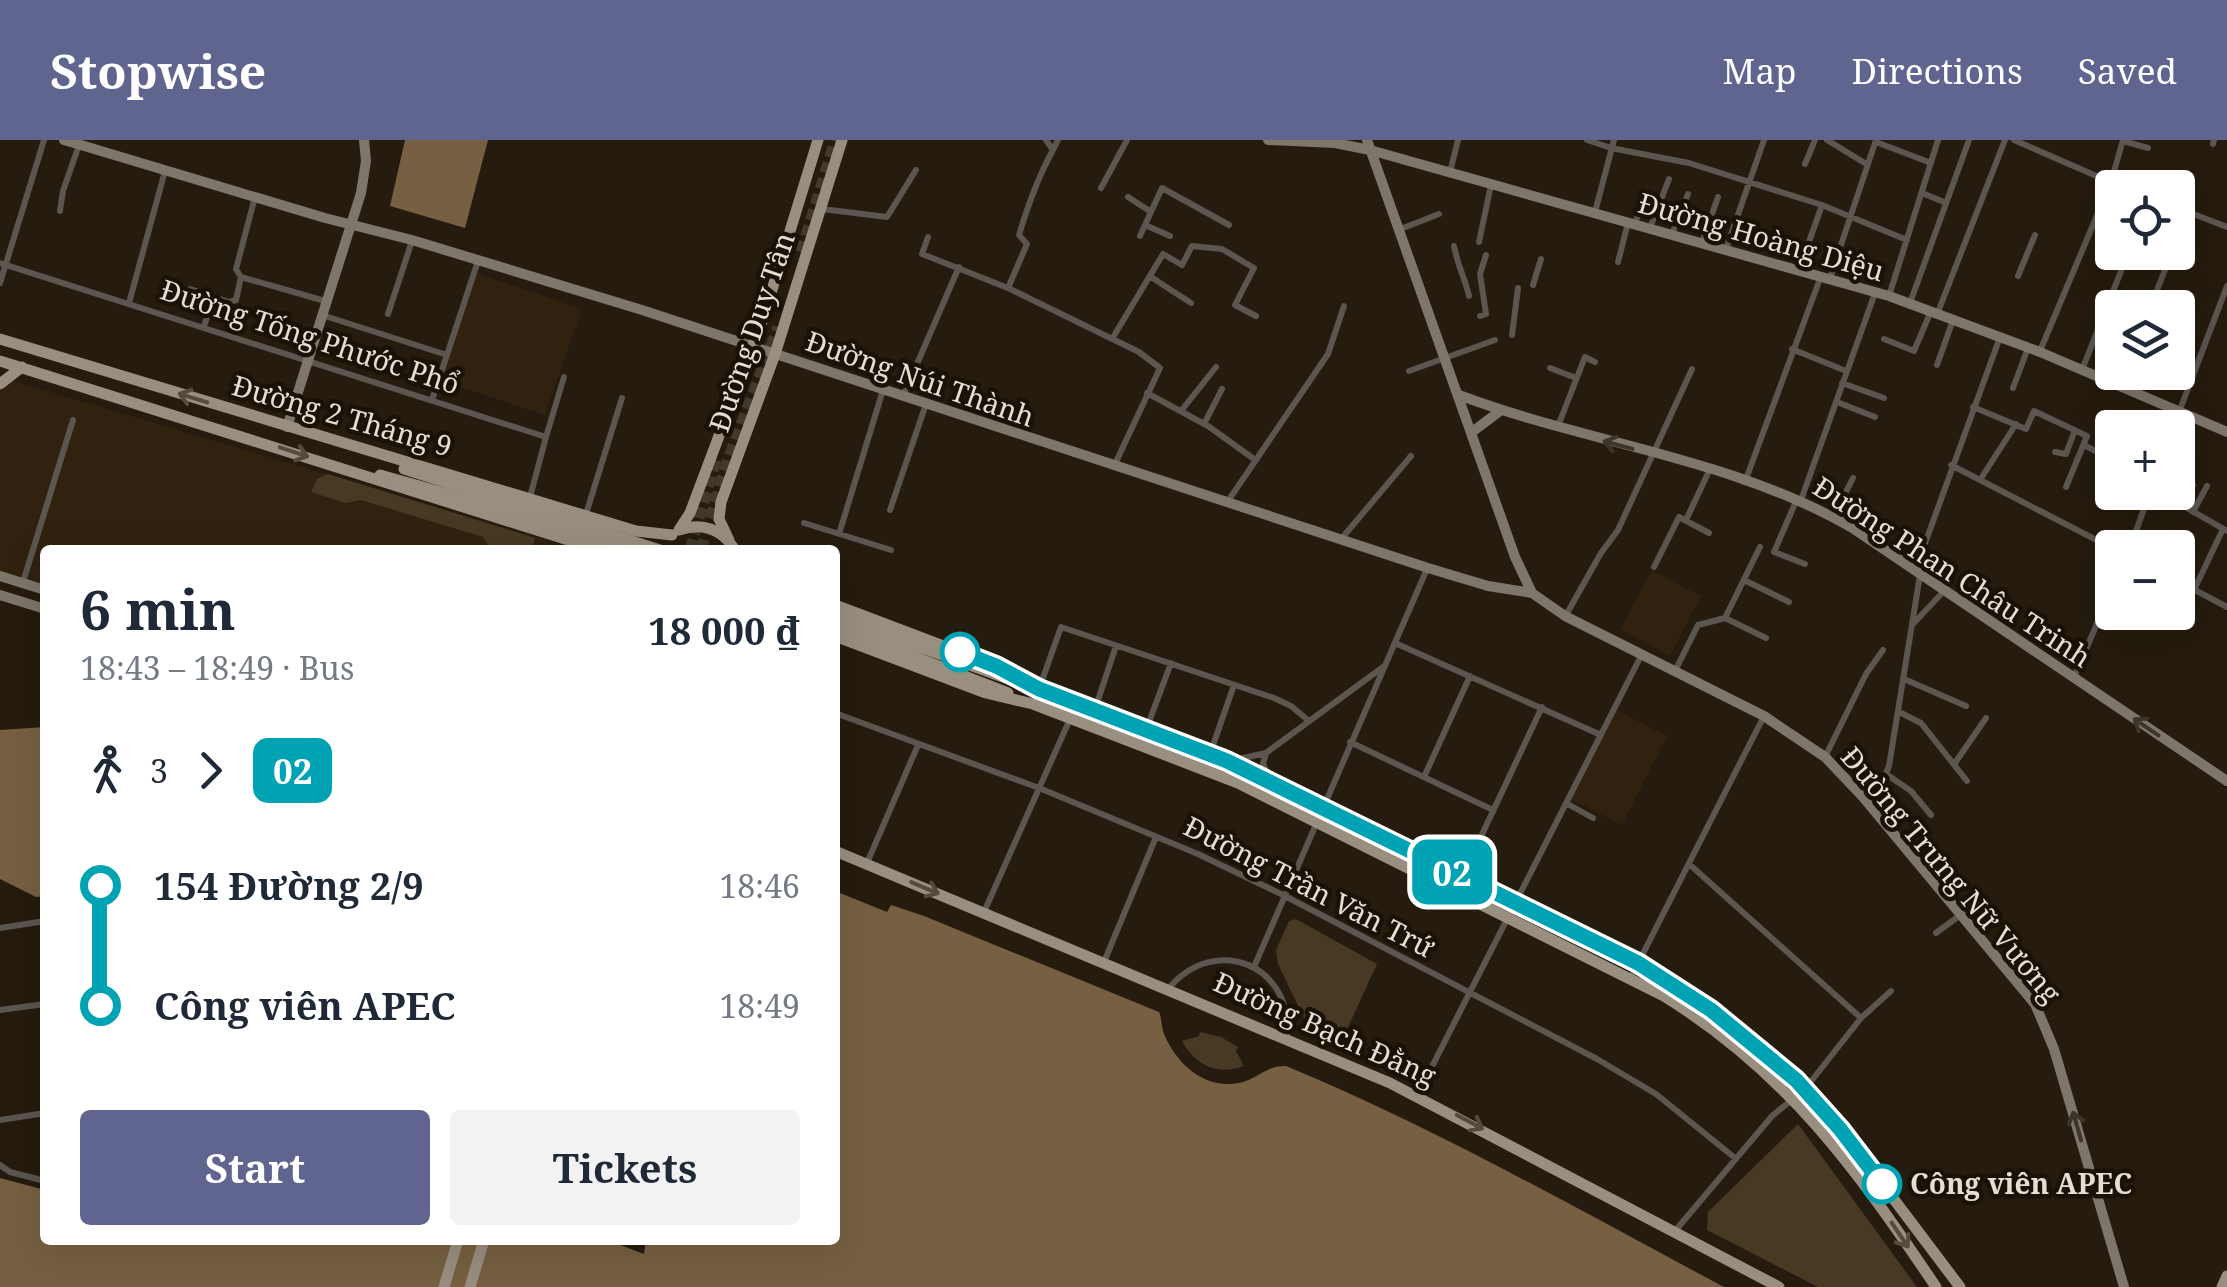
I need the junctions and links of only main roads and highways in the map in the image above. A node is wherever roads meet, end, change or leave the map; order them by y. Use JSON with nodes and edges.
{"nodes":[{"id":1,"x":64,"y":140,"type":"edge"},
{"id":2,"x":364,"y":140,"type":"edge"},
{"id":3,"x":818,"y":140,"type":"edge"},
{"id":4,"x":842,"y":140,"type":"edge"},
{"id":5,"x":1268,"y":140,"type":"edge"},
{"id":6,"x":1299,"y":141,"type":"edge"},
{"id":7,"x":1368,"y":145,"type":"edge"},
{"id":8,"x":809,"y":168,"type":"junction"},
{"id":9,"x":831,"y":174,"type":"junction"},
{"id":10,"x":351,"y":223,"type":"junction"},
{"id":11,"x":0,"y":339,"type":"edge"},
{"id":12,"x":752,"y":346,"type":"junction"},
{"id":13,"x":775,"y":354,"type":"junction"},
{"id":14,"x":0,"y":360,"type":"edge"},
{"id":15,"x":22,"y":367,"type":"junction"},
{"id":16,"x":0,"y":384,"type":"edge"},
{"id":17,"x":1459,"y":395,"type":"junction"},
{"id":18,"x":1500,"y":410,"type":"junction"},
{"id":19,"x":287,"y":427,"type":"junction"},
{"id":20,"x":1472,"y":432,"type":"junction"},
{"id":21,"x":2227,"y":432,"type":"edge"},
{"id":22,"x":716,"y":441,"type":"junction"},
{"id":23,"x":353,"y":448,"type":"junction"},
{"id":24,"x":738,"y":449,"type":"junction"},
{"id":25,"x":346,"y":468,"type":"junction"},
{"id":26,"x":403,"y":474,"type":"junction"},
{"id":27,"x":675,"y":532,"type":"junction"},
{"id":28,"x":584,"y":545,"type":"edge"},
{"id":29,"x":616,"y":545,"type":"edge"},
{"id":30,"x":642,"y":545,"type":"edge"},
{"id":31,"x":663,"y":545,"type":"edge"},
{"id":32,"x":732,"y":545,"type":"edge"},
{"id":33,"x":0,"y":576,"type":"edge"},
{"id":34,"x":23,"y":583,"type":"junction"},
{"id":35,"x":40,"y":588,"type":"edge"},
{"id":36,"x":1532,"y":592,"type":"junction"},
{"id":37,"x":0,"y":595,"type":"edge"},
{"id":38,"x":18,"y":600,"type":"junction"},
{"id":39,"x":40,"y":607,"type":"edge"},
{"id":40,"x":840,"y":608,"type":"edge"},
{"id":41,"x":840,"y":618,"type":"edge"},
{"id":42,"x":840,"y":628,"type":"edge"},
{"id":43,"x":840,"y":638,"type":"edge"},
{"id":44,"x":992,"y":680,"type":"junction"},
{"id":45,"x":1039,"y":689,"type":"junction"},
{"id":46,"x":1032,"y":704,"type":"junction"},
{"id":47,"x":2227,"y":781,"type":"edge"},
{"id":48,"x":840,"y":853,"type":"edge"},
{"id":49,"x":457,"y":1245,"type":"edge"},
{"id":50,"x":483,"y":1245,"type":"edge"},
{"id":51,"x":2227,"y":1276,"type":"edge"},
{"id":52,"x":444,"y":1287,"type":"edge"},
{"id":53,"x":470,"y":1287,"type":"edge"},
{"id":54,"x":1779,"y":1287,"type":"edge"},
{"id":55,"x":1936,"y":1287,"type":"edge"},
{"id":56,"x":1960,"y":1287,"type":"edge"},
{"id":57,"x":2124,"y":1287,"type":"edge"},
{"id":58,"x":2222,"y":1287,"type":"edge"}],
"edges":[{"from":1,"to":10,"type":"main road","name":"Đường Núi Thành"},
{"from":2,"to":10,"type":"main road"},
{"from":3,"to":8,"type":"main road","name":"Đường Duy Tân"},
{"from":4,"to":9,"type":"main road","name":"Đường Duy Tân"},
{"from":5,"to":6,"type":"main road","name":"Đường Hoàng Diệu"},
{"from":6,"to":7,"type":"main road","name":"Đường Hoàng Diệu"},
{"from":7,"to":17,"type":"main road","name":"Đường Trưng Nữ Vương"},
{"from":7,"to":21,"type":"main road","name":"Đường Hoàng Diệu"},
{"from":8,"to":9,"type":"main road"},
{"from":8,"to":12,"type":"main road","name":"Đường Duy Tân"},
{"from":9,"to":13,"type":"main road","name":"Đường Duy Tân"},
{"from":10,"to":12,"type":"main road","name":"Đường Núi Thành"},
{"from":10,"to":19,"type":"main road"},
{"from":19,"to":11,"type":"main road","name":"Đường 2 Tháng 9","one_way":true},
{"from":12,"to":13,"type":"main road","name":"Đường Núi Thành"},
{"from":12,"to":22,"type":"main road","name":"Đường Duy Tân"},
{"from":13,"to":24,"type":"main road","name":"Đường Duy Tân"},
{"from":13,"to":36,"type":"main road","name":"Đường Núi Thành"},
{"from":14,"to":15,"type":"main road","name":"Đường 2 Tháng 9"},
{"from":15,"to":16,"type":"main road"},
{"from":15,"to":25,"type":"main road","name":"Đường 2 Tháng 9","one_way":true},
{"from":17,"to":18,"type":"main road","name":"Đường Phan Châu Trinh"},
{"from":17,"to":20,"type":"main road","name":"Đường Trưng Nữ Vương"},
{"from":18,"to":20,"type":"main road"},
{"from":47,"to":18,"type":"main road","name":"Đường Phan Châu Trinh","one_way":true},
{"from":19,"to":23,"type":"main road","name":"Đường 2 Tháng 9"},
{"from":20,"to":36,"type":"main road","name":"Đường Trưng Nữ Vương"},
{"from":22,"to":24,"type":"main road"},
{"from":22,"to":27,"type":"main road","name":"Đường Duy Tân"},
{"from":23,"to":26,"type":"main road"},
{"from":23,"to":27,"type":"main road","name":"Đường 2 Tháng 9"},
{"from":24,"to":32,"type":"main road","name":"Đường Duy Tân"},
{"from":25,"to":26,"type":"main road"},
{"from":25,"to":28,"type":"main road","name":"Đường 2 Tháng 9"},
{"from":26,"to":29,"type":"main road"},
{"from":26,"to":30,"type":"main road","bridge":true},
{"from":27,"to":31,"type":"main road","name":"Đường Duy Tân"},
{"from":27,"to":32,"type":"main road","name":"Đường 2 Tháng 9"},
{"from":33,"to":34,"type":"main road"},
{"from":34,"to":35,"type":"main road"},
{"from":34,"to":38,"type":"main road"},
{"from":57,"to":36,"type":"main road","name":"Đường Trưng Nữ Vương","one_way":true},
{"from":37,"to":38,"type":"main road"},
{"from":38,"to":39,"type":"main road"},
{"from":40,"to":45,"type":"main road"},
{"from":41,"to":44,"type":"main road"},
{"from":42,"to":44,"type":"main road"},
{"from":43,"to":46,"type":"main road"},
{"from":44,"to":45,"type":"main road"},
{"from":44,"to":46,"type":"main road"},
{"from":45,"to":56,"type":"main road"},
{"from":46,"to":55,"type":"main road","one_way":true},
{"from":48,"to":54,"type":"main road","name":"Đường Bạch Đằng","one_way":true},
{"from":49,"to":52,"type":"main road"},
{"from":50,"to":53,"type":"main road"},
{"from":51,"to":58,"type":"main road"}]}
